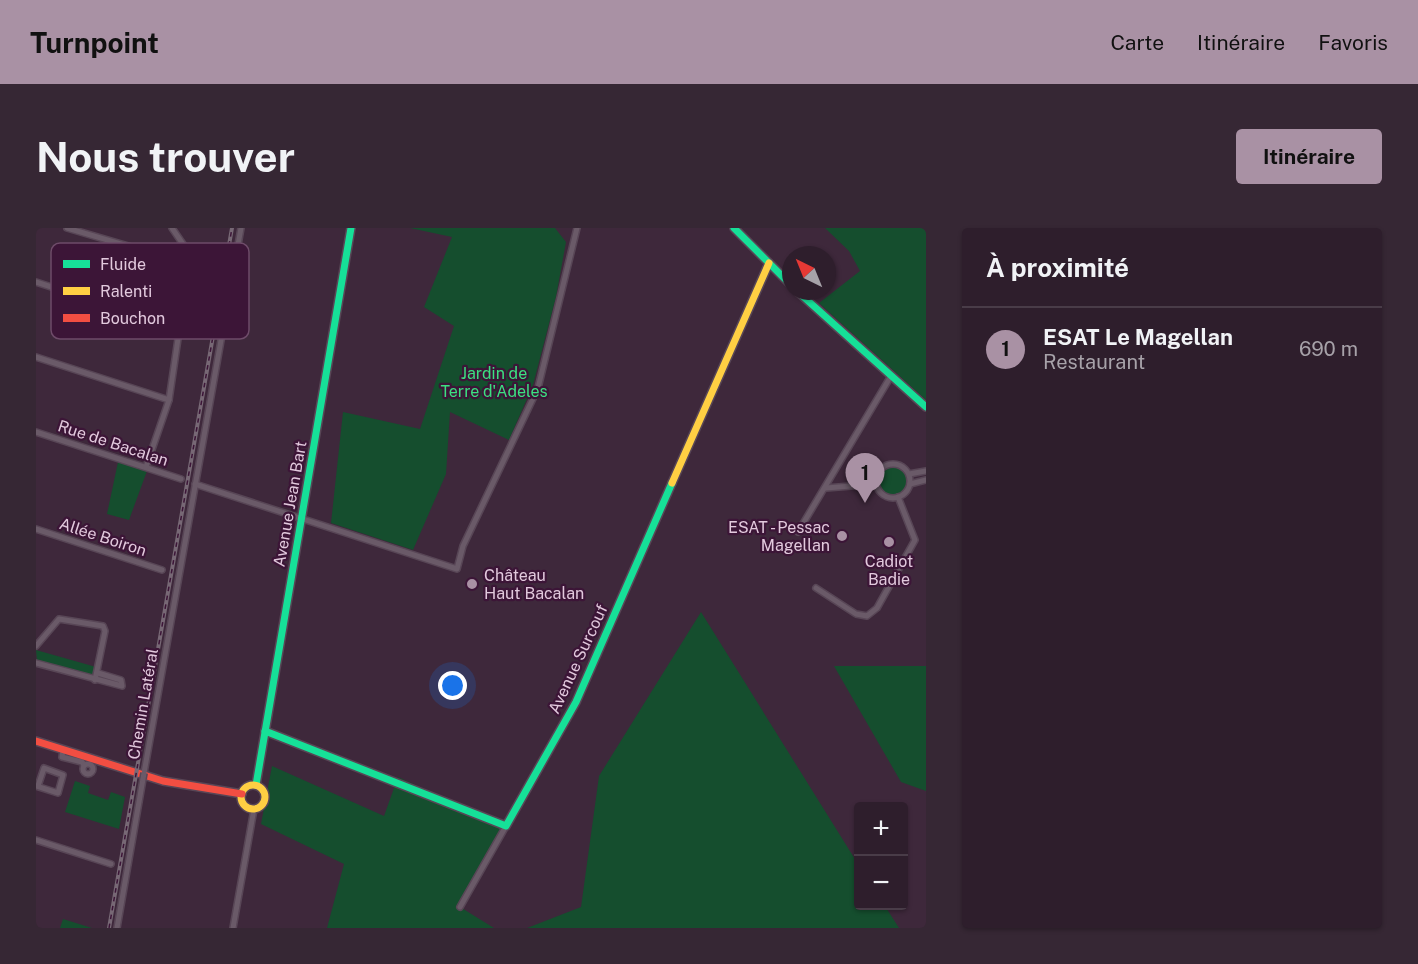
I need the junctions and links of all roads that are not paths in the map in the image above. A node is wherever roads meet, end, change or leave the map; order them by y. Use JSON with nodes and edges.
{"nodes":[{"id":1,"x":67,"y":228,"type":"edge"},
{"id":2,"x":172,"y":228,"type":"edge"},
{"id":3,"x":241,"y":228,"type":"edge"},
{"id":4,"x":351,"y":228,"type":"edge"},
{"id":5,"x":577,"y":228,"type":"edge"},
{"id":6,"x":734,"y":228,"type":"edge"},
{"id":7,"x":118,"y":243,"type":"edge"},
{"id":8,"x":182,"y":243,"type":"edge"},
{"id":9,"x":238,"y":243,"type":"edge"},
{"id":10,"x":769,"y":263,"type":"junction"},
{"id":11,"x":782,"y":276,"type":"edge"},
{"id":12,"x":36,"y":282,"type":"edge"},
{"id":13,"x":51,"y":287,"type":"edge"},
{"id":14,"x":807,"y":300,"type":"edge"},
{"id":15,"x":177,"y":339,"type":"edge"},
{"id":16,"x":221,"y":339,"type":"edge"},
{"id":17,"x":36,"y":357,"type":"edge"},
{"id":18,"x":891,"y":376,"type":"junction"},
{"id":19,"x":169,"y":400,"type":"junction"},
{"id":20,"x":926,"y":407,"type":"edge"},
{"id":21,"x":36,"y":432,"type":"edge"},
{"id":22,"x":146,"y":468,"type":"junction"},
{"id":23,"x":926,"y":471,"type":"edge"},
{"id":24,"x":909,"y":474,"type":"junction"},
{"id":25,"x":182,"y":479,"type":"dead end"},
{"id":26,"x":926,"y":480,"type":"edge"},
{"id":27,"x":195,"y":484,"type":"junction"},
{"id":28,"x":876,"y":484,"type":"junction"},
{"id":29,"x":910,"y":484,"type":"junction"},
{"id":30,"x":826,"y":488,"type":"junction"},
{"id":31,"x":898,"y":497,"type":"junction"},
{"id":32,"x":301,"y":520,"type":"junction"},
{"id":33,"x":36,"y":529,"type":"edge"},
{"id":34,"x":798,"y":532,"type":"dead end"},
{"id":35,"x":162,"y":570,"type":"dead end"},
{"id":36,"x":816,"y":588,"type":"dead end"},
{"id":37,"x":36,"y":646,"type":"edge"},
{"id":38,"x":36,"y":663,"type":"edge"},
{"id":39,"x":98,"y":673,"type":"junction"},
{"id":40,"x":95,"y":680,"type":"junction"},
{"id":41,"x":266,"y":731,"type":"junction"},
{"id":42,"x":36,"y":741,"type":"edge"},
{"id":43,"x":63,"y":750,"type":"junction"},
{"id":44,"x":84,"y":765,"type":"dead end"},
{"id":45,"x":256,"y":785,"type":"junction"},
{"id":46,"x":37,"y":786,"type":"edge"},
{"id":47,"x":242,"y":794,"type":"junction"},
{"id":48,"x":254,"y":809,"type":"junction"},
{"id":49,"x":506,"y":826,"type":"junction"},
{"id":50,"x":36,"y":840,"type":"edge"},
{"id":51,"x":111,"y":864,"type":"dead end"},
{"id":52,"x":460,"y":907,"type":"dead end"},
{"id":53,"x":117,"y":928,"type":"edge"},
{"id":54,"x":233,"y":928,"type":"edge"}],
"edges":[{"from":1,"to":7,"type":"street"},
{"from":2,"to":8,"type":"street"},
{"from":3,"to":9,"type":"street","name":"Chemin Latéral"},
{"from":4,"to":32,"type":"street","name":"Avenue Jean Bart"},
{"from":5,"to":32,"type":"street"},
{"from":6,"to":10,"type":"street"},
{"from":10,"to":11,"type":"street"},
{"from":10,"to":49,"type":"street","name":"Avenue Surcouf"},
{"from":12,"to":13,"type":"street"},
{"from":14,"to":18,"type":"street"},
{"from":15,"to":19,"type":"street"},
{"from":16,"to":27,"type":"street","name":"Chemin Latéral"},
{"from":17,"to":19,"type":"street"},
{"from":18,"to":20,"type":"street"},
{"from":18,"to":30,"type":"street"},
{"from":19,"to":22,"type":"street"},
{"from":21,"to":22,"type":"street","name":"Rue de Bacalan"},
{"from":22,"to":25,"type":"street","name":"Rue de Bacalan"},
{"from":23,"to":24,"type":"street"},
{"from":24,"to":28,"type":"street"},
{"from":24,"to":29,"type":"street"},
{"from":26,"to":29,"type":"street"},
{"from":27,"to":32,"type":"street"},
{"from":27,"to":53,"type":"street","name":"Chemin Latéral"},
{"from":28,"to":30,"type":"street"},
{"from":28,"to":31,"type":"street"},
{"from":29,"to":31,"type":"street"},
{"from":30,"to":34,"type":"street"},
{"from":31,"to":36,"type":"street"},
{"from":32,"to":41,"type":"street","name":"Avenue Jean Bart"},
{"from":33,"to":35,"type":"street","name":"Allée Boiron"},
{"from":37,"to":39,"type":"street"},
{"from":38,"to":40,"type":"street"},
{"from":39,"to":40,"type":"street"},
{"from":39,"to":40,"type":"street"},
{"from":41,"to":45,"type":"street","name":"Avenue Jean Bart"},
{"from":41,"to":49,"type":"street"},
{"from":42,"to":43,"type":"street"},
{"from":43,"to":44,"type":"street"},
{"from":43,"to":47,"type":"street"},
{"from":45,"to":47,"type":"street"},
{"from":45,"to":48,"type":"street"},
{"from":46,"to":46,"type":"street"},
{"from":47,"to":48,"type":"street"},
{"from":48,"to":54,"type":"street"},
{"from":49,"to":52,"type":"street"},
{"from":50,"to":51,"type":"street"}]}
